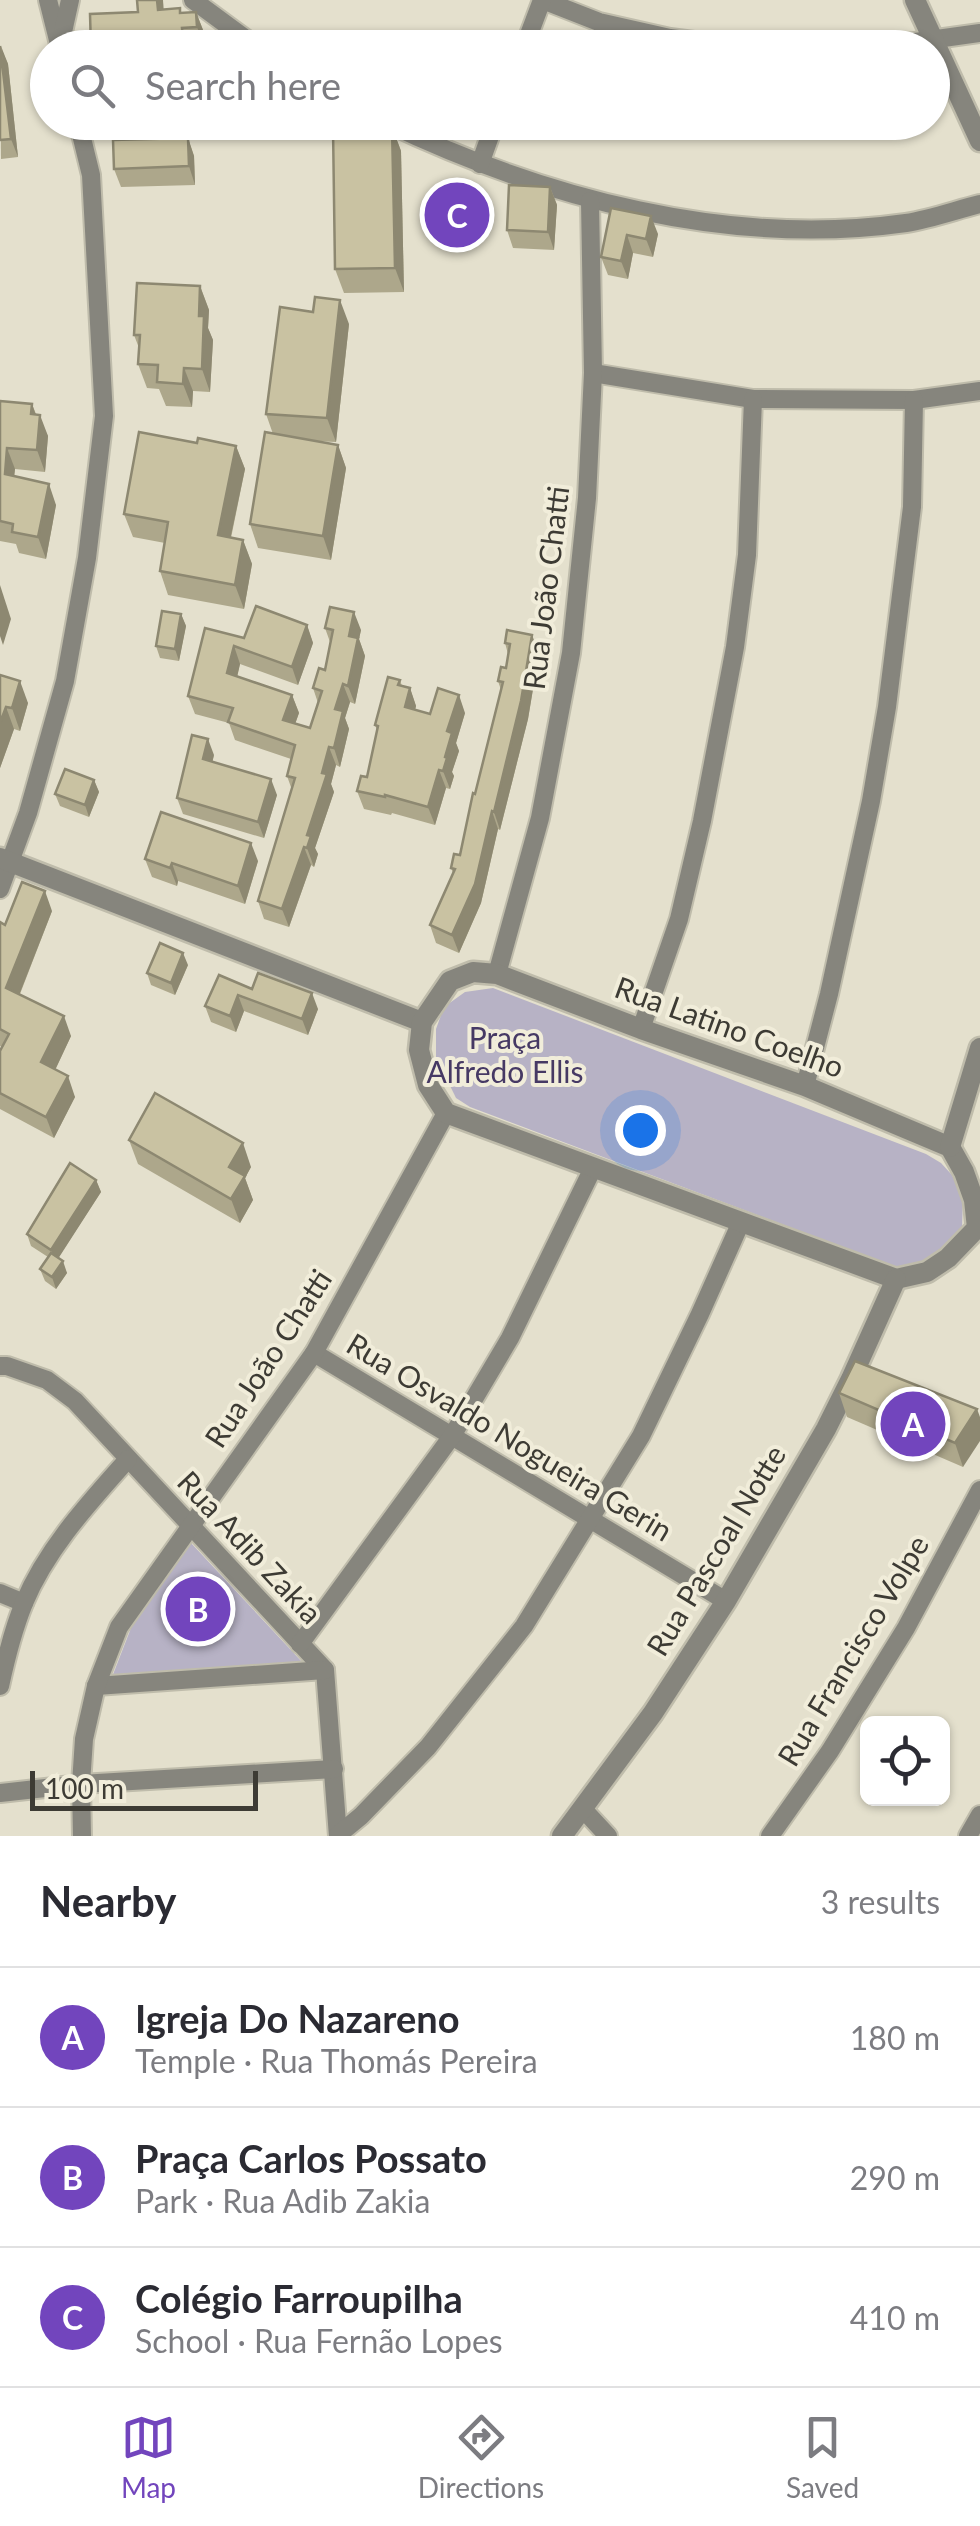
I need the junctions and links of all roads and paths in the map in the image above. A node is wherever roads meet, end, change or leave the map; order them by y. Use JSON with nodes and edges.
{"nodes":[{"id":1,"x":48,"y":0,"type":"edge"},
{"id":2,"x":70,"y":0,"type":"edge"},
{"id":3,"x":192,"y":0,"type":"edge"},
{"id":4,"x":542,"y":0,"type":"edge"},
{"id":5,"x":915,"y":0,"type":"edge"},
{"id":6,"x":56,"y":30,"type":"edge"},
{"id":7,"x":64,"y":30,"type":"edge"},
{"id":8,"x":233,"y":30,"type":"edge"},
{"id":9,"x":531,"y":30,"type":"edge"},
{"id":10,"x":634,"y":30,"type":"edge"},
{"id":11,"x":929,"y":30,"type":"edge"},
{"id":12,"x":980,"y":33,"type":"edge"},
{"id":13,"x":950,"y":38,"type":"edge"},
{"id":14,"x":950,"y":76,"type":"edge"},
{"id":15,"x":82,"y":140,"type":"edge"},
{"id":16,"x":426,"y":140,"type":"edge"},
{"id":17,"x":489,"y":140,"type":"edge"},
{"id":18,"x":980,"y":141,"type":"edge"},
{"id":19,"x":480,"y":164,"type":"junction"},
{"id":20,"x":590,"y":201,"type":"junction"},
{"id":21,"x":980,"y":204,"type":"edge"},
{"id":22,"x":593,"y":373,"type":"junction"},
{"id":23,"x":980,"y":391,"type":"edge"},
{"id":24,"x":753,"y":399,"type":"junction"},
{"id":25,"x":914,"y":400,"type":"junction"},
{"id":26,"x":5,"y":860,"type":"edge"},
{"id":27,"x":0,"y":889,"type":"edge"},
{"id":28,"x":497,"y":974,"type":"junction"},
{"id":29,"x":422,"y":1022,"type":"junction"},
{"id":30,"x":642,"y":1029,"type":"junction"},
{"id":31,"x":980,"y":1048,"type":"edge"},
{"id":32,"x":805,"y":1086,"type":"junction"},
{"id":33,"x":446,"y":1114,"type":"junction"},
{"id":34,"x":950,"y":1148,"type":"junction"},
{"id":35,"x":593,"y":1168,"type":"junction"},
{"id":36,"x":741,"y":1222,"type":"junction"},
{"id":37,"x":978,"y":1228,"type":"edge"},
{"id":38,"x":896,"y":1279,"type":"junction"},
{"id":39,"x":314,"y":1353,"type":"junction"},
{"id":40,"x":1,"y":1365,"type":"edge"},
{"id":41,"x":452,"y":1436,"type":"junction"},
{"id":42,"x":128,"y":1459,"type":"junction"},
{"id":43,"x":980,"y":1490,"type":"edge"},
{"id":44,"x":590,"y":1518,"type":"junction"},
{"id":45,"x":190,"y":1526,"type":"junction"},
{"id":46,"x":0,"y":1594,"type":"edge"},
{"id":47,"x":726,"y":1601,"type":"junction"},
{"id":48,"x":24,"y":1603,"type":"junction"},
{"id":49,"x":300,"y":1644,"type":"junction"},
{"id":50,"x":324,"y":1670,"type":"junction"},
{"id":51,"x":0,"y":1686,"type":"edge"},
{"id":52,"x":96,"y":1686,"type":"junction"},
{"id":53,"x":334,"y":1769,"type":"junction"},
{"id":54,"x":81,"y":1784,"type":"junction"},
{"id":55,"x":0,"y":1793,"type":"edge"},
{"id":56,"x":583,"y":1808,"type":"junction"},
{"id":57,"x":980,"y":1816,"type":"edge"},
{"id":58,"x":338,"y":1835,"type":"edge"},
{"id":59,"x":82,"y":1836,"type":"edge"},
{"id":60,"x":562,"y":1836,"type":"edge"},
{"id":61,"x":608,"y":1836,"type":"edge"},
{"id":62,"x":770,"y":1836,"type":"edge"},
{"id":63,"x":968,"y":1836,"type":"edge"}],
"edges":[{"from":1,"to":6,"type":"street"},
{"from":2,"to":7,"type":"street"},
{"from":3,"to":8,"type":"street"},
{"from":4,"to":9,"type":"street"},
{"from":4,"to":10,"type":"street"},
{"from":5,"to":11,"type":"street"},
{"from":12,"to":13,"type":"street"},
{"from":14,"to":18,"type":"street"},
{"from":15,"to":26,"type":"street"},
{"from":16,"to":19,"type":"street"},
{"from":17,"to":19,"type":"street"},
{"from":19,"to":20,"type":"street"},
{"from":20,"to":21,"type":"street"},
{"from":20,"to":22,"type":"street","name":"Rua João Chatti"},
{"from":22,"to":24,"type":"street"},
{"from":22,"to":28,"type":"street","name":"Rua João Chatti"},
{"from":23,"to":25,"type":"street"},
{"from":24,"to":25,"type":"street"},
{"from":24,"to":30,"type":"street"},
{"from":25,"to":32,"type":"street"},
{"from":26,"to":27,"type":"street"},
{"from":26,"to":29,"type":"street"},
{"from":28,"to":29,"type":"street"},
{"from":28,"to":30,"type":"street","name":"Rua Latino Coelho"},
{"from":29,"to":33,"type":"street"},
{"from":30,"to":32,"type":"street","name":"Rua Latino Coelho"},
{"from":31,"to":34,"type":"street"},
{"from":32,"to":34,"type":"street","name":"Rua Latino Coelho"},
{"from":33,"to":35,"type":"street"},
{"from":33,"to":39,"type":"street","name":"Rua João Chatti"},
{"from":34,"to":37,"type":"street"},
{"from":35,"to":36,"type":"street"},
{"from":35,"to":41,"type":"street"},
{"from":36,"to":38,"type":"street"},
{"from":36,"to":44,"type":"street"},
{"from":37,"to":38,"type":"street"},
{"from":38,"to":47,"type":"street","name":"Rua Pascoal Notte"},
{"from":39,"to":41,"type":"street","name":"Rua Osvaldo Nogueira Gerin"},
{"from":39,"to":45,"type":"street","name":"Rua João Chatti"},
{"from":40,"to":42,"type":"street","name":"Rua Adib Zakia"},
{"from":41,"to":44,"type":"street","name":"Rua Osvaldo Nogueira Gerin"},
{"from":41,"to":49,"type":"street"},
{"from":42,"to":45,"type":"street","name":"Rua Adib Zakia"},
{"from":42,"to":48,"type":"street"},
{"from":43,"to":62,"type":"street","name":"Rua Francisco Volpe"},
{"from":44,"to":47,"type":"street","name":"Rua Osvaldo Nogueira Gerin"},
{"from":44,"to":58,"type":"street"},
{"from":45,"to":49,"type":"street","name":"Rua Adib Zakia"},
{"from":45,"to":52,"type":"street","name":"Rua João Chatti"},
{"from":46,"to":48,"type":"street"},
{"from":47,"to":56,"type":"street","name":"Rua Pascoal Notte"},
{"from":48,"to":51,"type":"street"},
{"from":49,"to":50,"type":"street","name":"Rua Adib Zakia"},
{"from":50,"to":52,"type":"street"},
{"from":50,"to":53,"type":"street","name":"Rua Adib Zakia"},
{"from":52,"to":54,"type":"street","name":"Rua João Chatti"},
{"from":53,"to":54,"type":"street"},
{"from":53,"to":58,"type":"street","name":"Rua Adib Zakia"},
{"from":54,"to":55,"type":"street"},
{"from":54,"to":59,"type":"street","name":"Rua João Chatti"},
{"from":56,"to":60,"type":"street","name":"Rua Pascoal Notte"},
{"from":56,"to":61,"type":"street"},
{"from":57,"to":63,"type":"street"}]}
